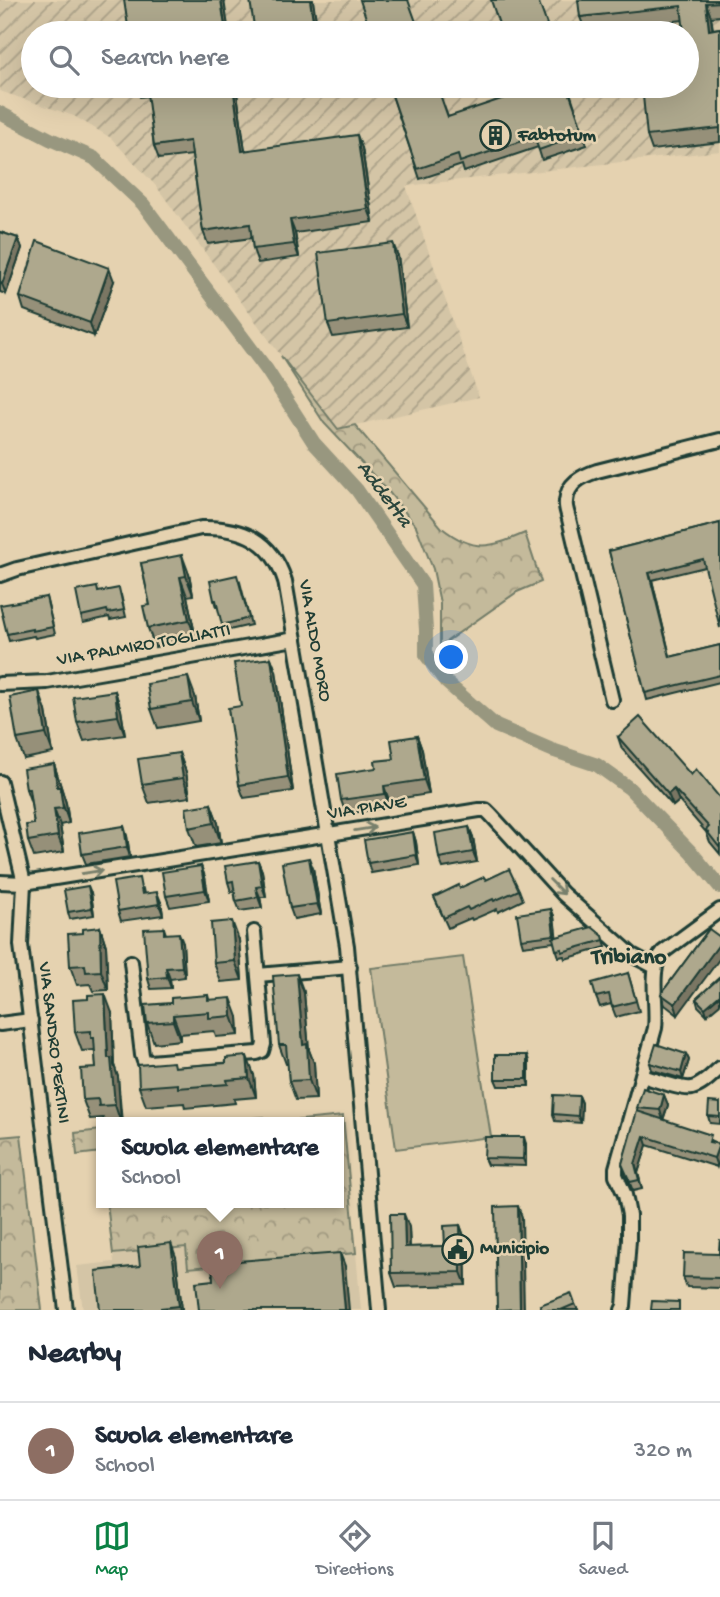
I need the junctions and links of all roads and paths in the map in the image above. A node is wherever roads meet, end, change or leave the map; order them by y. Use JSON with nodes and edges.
{"nodes":[{"id":1,"x":720,"y":440,"type":"edge"},
{"id":2,"x":0,"y":565,"type":"edge"},
{"id":3,"x":17,"y":569,"type":"junction"},
{"id":4,"x":0,"y":575,"type":"edge"},
{"id":5,"x":295,"y":639,"type":"junction"},
{"id":6,"x":0,"y":684,"type":"edge"},
{"id":7,"x":612,"y":700,"type":"dead end"},
{"id":8,"x":0,"y":782,"type":"edge"},
{"id":9,"x":329,"y":835,"type":"junction"},
{"id":10,"x":0,"y":882,"type":"edge"},
{"id":11,"x":24,"y":883,"type":"junction"},
{"id":12,"x":720,"y":910,"type":"edge"},
{"id":13,"x":254,"y":932,"type":"dead end"},
{"id":14,"x":131,"y":962,"type":"dead end"},
{"id":15,"x":350,"y":967,"type":"junction"},
{"id":16,"x":655,"y":967,"type":"junction"},
{"id":17,"x":258,"y":975,"type":"junction"},
{"id":18,"x":31,"y":1020,"type":"junction"},
{"id":19,"x":0,"y":1024,"type":"edge"},
{"id":20,"x":720,"y":1068,"type":"edge"},
{"id":21,"x":642,"y":1076,"type":"junction"},
{"id":22,"x":624,"y":1309,"type":"edge"},
{"id":23,"x":66,"y":1310,"type":"edge"},
{"id":24,"x":379,"y":1310,"type":"edge"}],
"edges":[{"from":1,"to":7,"type":"street"},
{"from":2,"to":3,"type":"street"},
{"from":3,"to":4,"type":"street","name":"VIA ALDO MORO"},
{"from":3,"to":5,"type":"street","name":"VIA ALDO MORO"},
{"from":5,"to":6,"type":"street","name":"VIA PALMIRO TOGLIATTI"},
{"from":5,"to":9,"type":"street","name":"VIA ALDO MORO"},
{"from":8,"to":11,"type":"street","name":"VIA SANDRO PERTINI"},
{"from":11,"to":9,"type":"street","name":"VIA PIAVE","one_way":true},
{"from":9,"to":15,"type":"street","name":"VIA ALDO MORO"},
{"from":9,"to":16,"type":"street","name":"VIA PIAVE","one_way":true},
{"from":10,"to":11,"type":"street","name":"VIA PIAVE"},
{"from":11,"to":18,"type":"street","name":"VIA SANDRO PERTINI"},
{"from":12,"to":16,"type":"street"},
{"from":13,"to":17,"type":"street"},
{"from":14,"to":17,"type":"street"},
{"from":15,"to":17,"type":"street"},
{"from":15,"to":24,"type":"street","name":"VIA ALDO MORO"},
{"from":16,"to":21,"type":"street"},
{"from":18,"to":19,"type":"street"},
{"from":18,"to":23,"type":"street","name":"VIA SANDRO PERTINI"},
{"from":20,"to":21,"type":"street"},
{"from":21,"to":22,"type":"street"}]}
